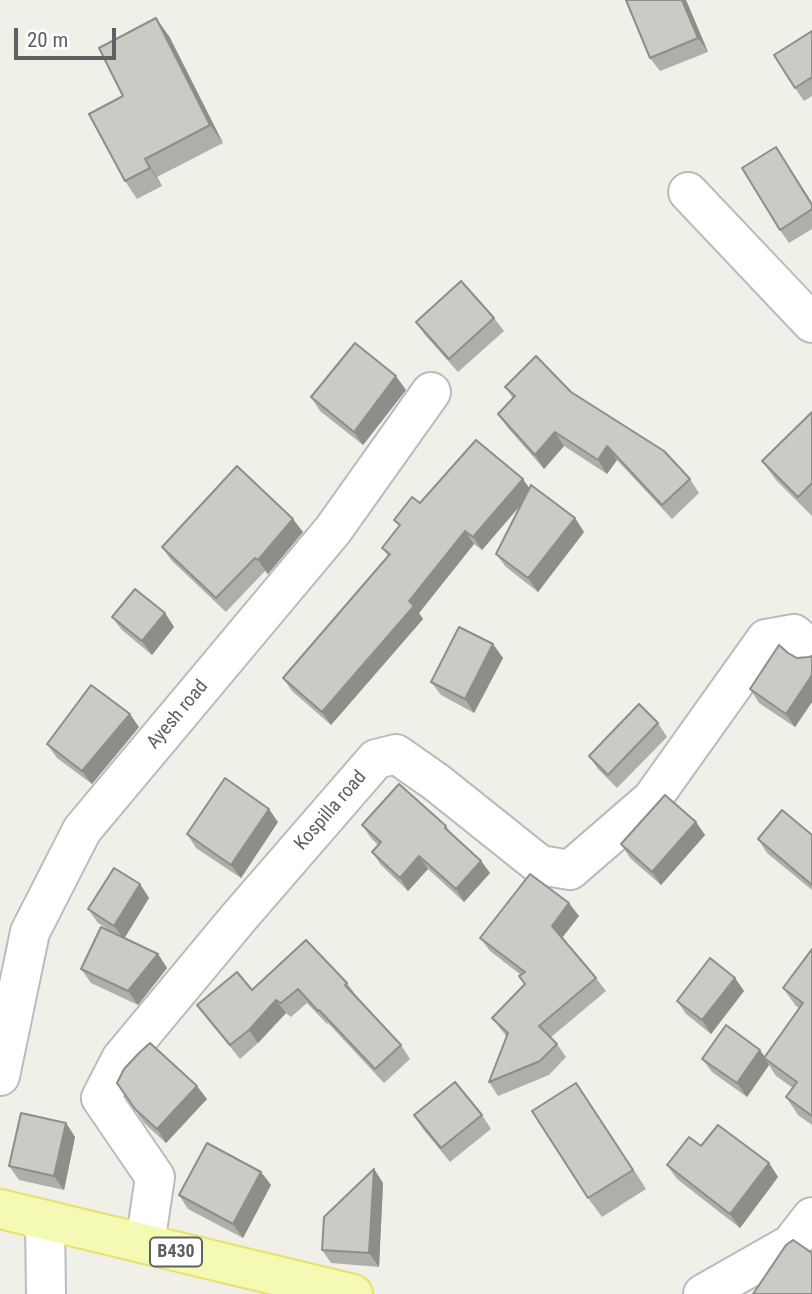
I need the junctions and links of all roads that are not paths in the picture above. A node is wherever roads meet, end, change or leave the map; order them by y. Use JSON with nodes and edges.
{"nodes":[{"id":1,"x":688,"y":192,"type":"dead end"},
{"id":2,"x":812,"y":323,"type":"edge"},
{"id":3,"x":431,"y":393,"type":"dead end"},
{"id":4,"x":812,"y":650,"type":"edge"},
{"id":5,"x":0,"y":1076,"type":"edge"},
{"id":6,"x":0,"y":1209,"type":"edge"},
{"id":7,"x":812,"y":1217,"type":"edge"},
{"id":8,"x":45,"y":1220,"type":"junction"},
{"id":9,"x":145,"y":1244,"type":"junction"},
{"id":10,"x":46,"y":1294,"type":"edge"},
{"id":11,"x":353,"y":1294,"type":"edge"},
{"id":12,"x":703,"y":1294,"type":"edge"}],
"edges":[{"from":1,"to":2,"type":"street"},
{"from":3,"to":5,"type":"street","name":"Ayesh road"},
{"from":4,"to":9,"type":"street","name":"Kospilla road"},
{"from":6,"to":8,"type":"main road","number":"B430"},
{"from":7,"to":12,"type":"street"},
{"from":8,"to":9,"type":"main road","number":"B430"},
{"from":8,"to":10,"type":"street"},
{"from":9,"to":11,"type":"main road","number":"B430"}]}
